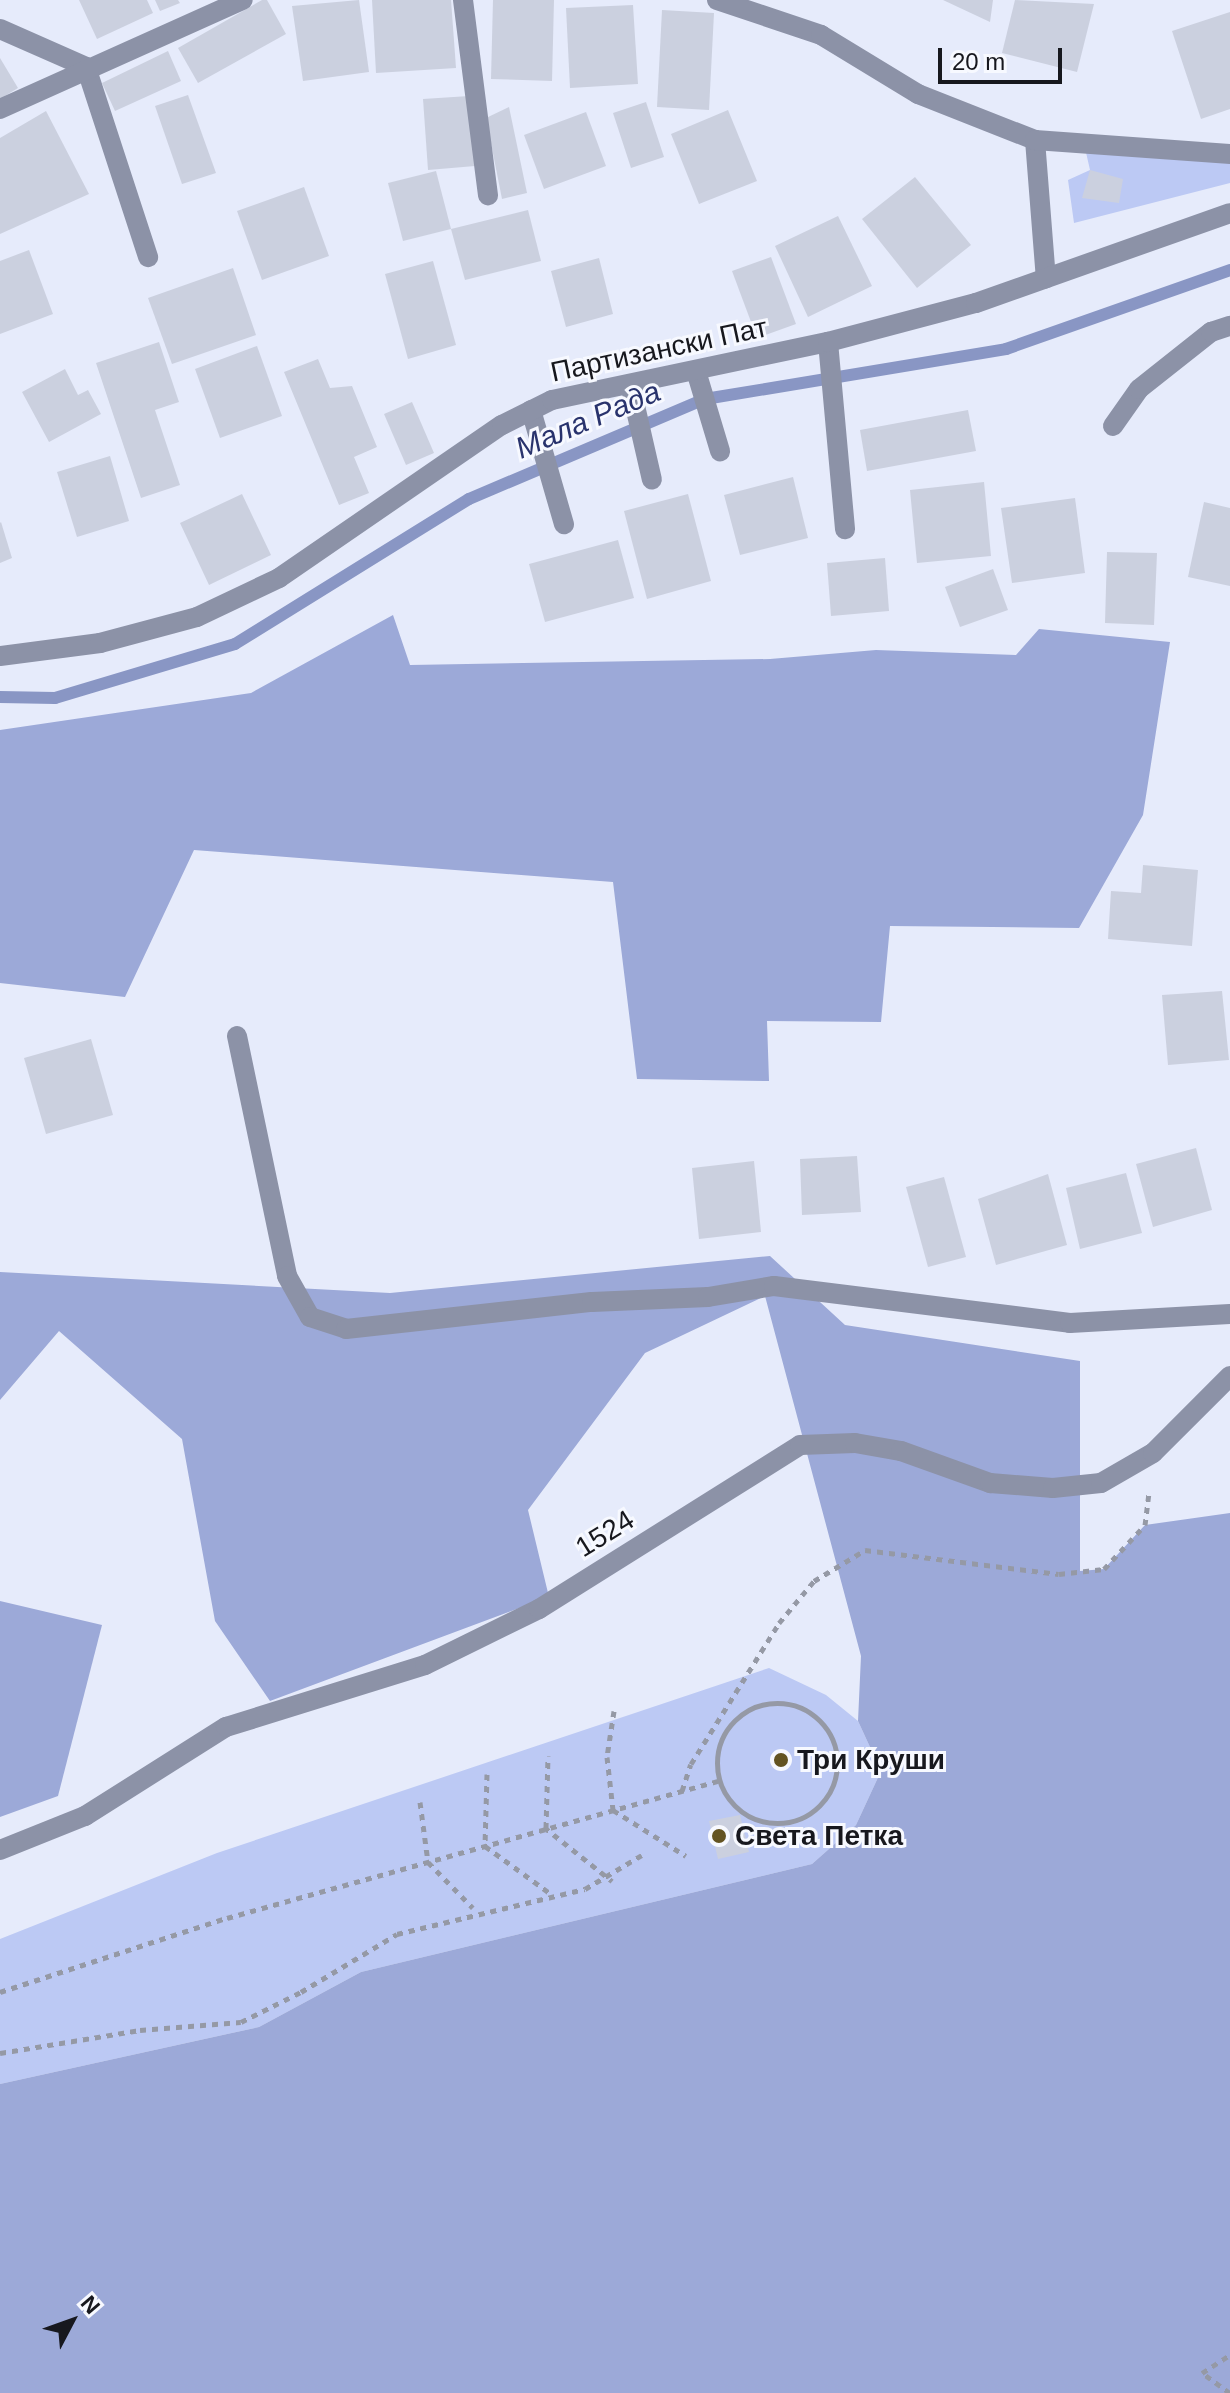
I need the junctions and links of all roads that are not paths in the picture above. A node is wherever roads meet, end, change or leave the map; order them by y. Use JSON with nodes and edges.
{"nodes":[{"id":1,"x":243,"y":0,"type":"edge"},
{"id":2,"x":463,"y":0,"type":"edge"},
{"id":3,"x":717,"y":0,"type":"edge"},
{"id":4,"x":0,"y":29,"type":"edge"},
{"id":5,"x":86,"y":67,"type":"junction"},
{"id":6,"x":0,"y":109,"type":"edge"},
{"id":7,"x":1035,"y":140,"type":"junction"},
{"id":8,"x":1230,"y":154,"type":"edge"},
{"id":9,"x":488,"y":195,"type":"dead end"},
{"id":10,"x":1230,"y":213,"type":"edge"},
{"id":11,"x":148,"y":257,"type":"dead end"},
{"id":12,"x":1046,"y":279,"type":"junction"},
{"id":13,"x":1230,"y":326,"type":"edge"},
{"id":14,"x":829,"y":351,"type":"junction"},
{"id":15,"x":698,"y":377,"type":"junction"},
{"id":16,"x":630,"y":384,"type":"junction"},
{"id":17,"x":531,"y":410,"type":"junction"},
{"id":18,"x":1113,"y":426,"type":"dead end"},
{"id":19,"x":720,"y":451,"type":"dead end"},
{"id":20,"x":652,"y":480,"type":"dead end"},
{"id":21,"x":564,"y":524,"type":"dead end"},
{"id":22,"x":845,"y":529,"type":"dead end"},
{"id":23,"x":0,"y":656,"type":"edge"},
{"id":24,"x":237,"y":1036,"type":"dead end"},
{"id":25,"x":1230,"y":1314,"type":"edge"},
{"id":26,"x":1230,"y":1376,"type":"edge"},
{"id":27,"x":0,"y":1850,"type":"edge"}],
"edges":[{"from":1,"to":5,"type":"street"},
{"from":2,"to":9,"type":"street"},
{"from":3,"to":7,"type":"street"},
{"from":4,"to":5,"type":"street"},
{"from":5,"to":6,"type":"street"},
{"from":5,"to":11,"type":"street"},
{"from":7,"to":8,"type":"street"},
{"from":7,"to":12,"type":"street"},
{"from":10,"to":12,"type":"street","name":"Партизански Пат"},
{"from":12,"to":14,"type":"street","name":"Партизански Пат"},
{"from":13,"to":18,"type":"street"},
{"from":14,"to":15,"type":"street","name":"Партизански Пат"},
{"from":14,"to":22,"type":"street"},
{"from":15,"to":16,"type":"street","name":"Партизански Пат"},
{"from":15,"to":19,"type":"street"},
{"from":16,"to":17,"type":"street","name":"Партизански Пат"},
{"from":16,"to":20,"type":"street"},
{"from":17,"to":21,"type":"street"},
{"from":17,"to":23,"type":"street","name":"Партизански Пат"},
{"from":24,"to":25,"type":"street"},
{"from":26,"to":27,"type":"street","name":"1524"}]}
